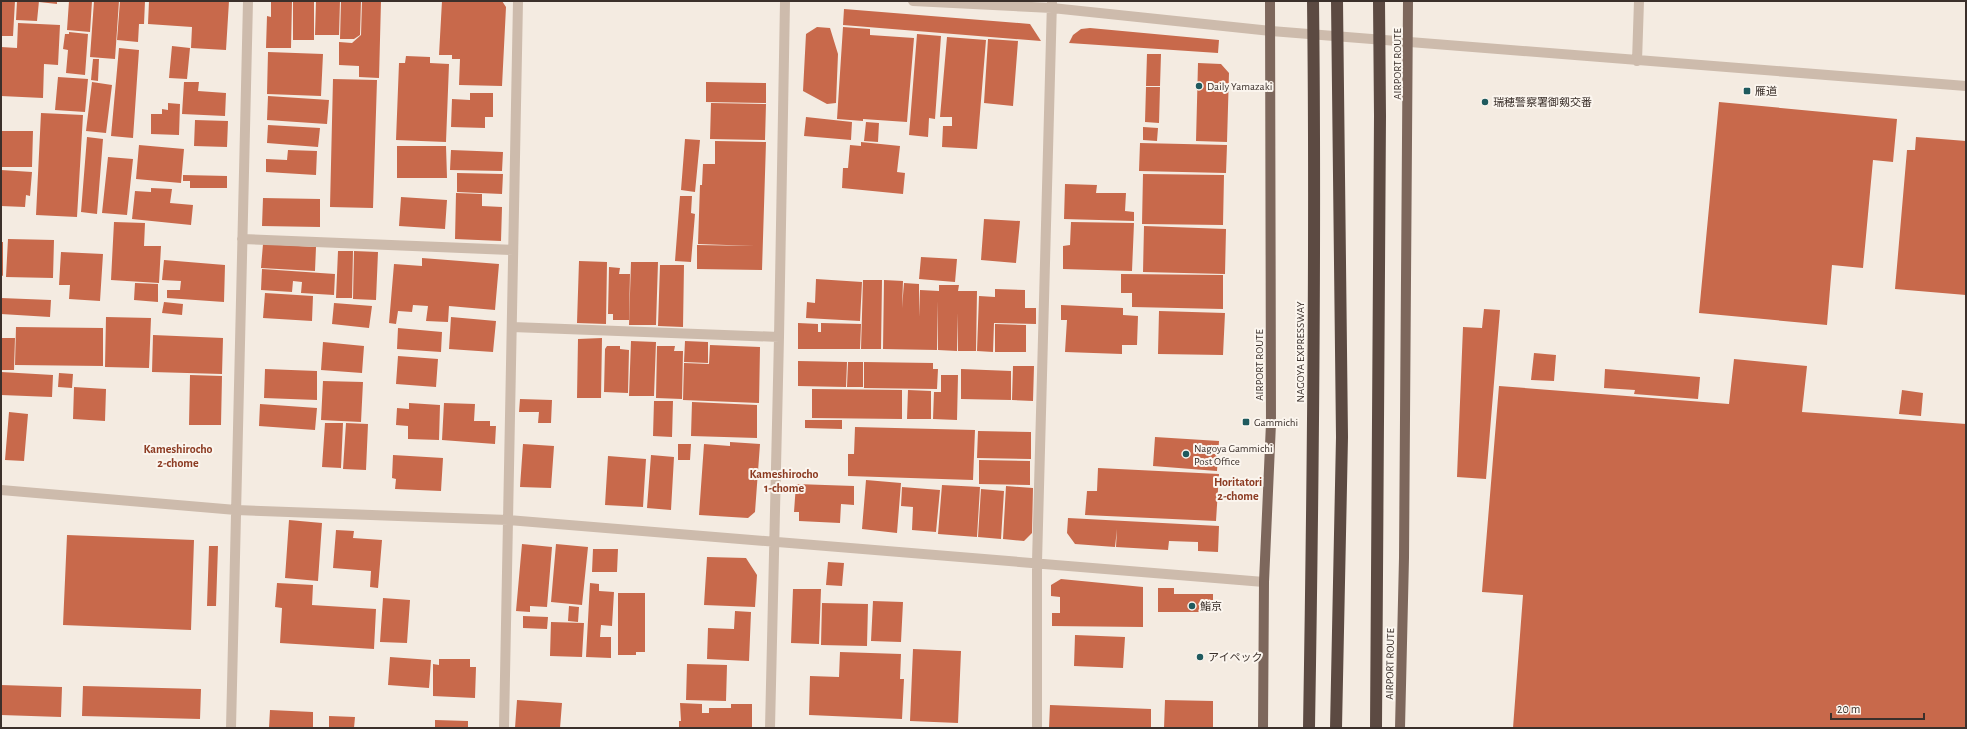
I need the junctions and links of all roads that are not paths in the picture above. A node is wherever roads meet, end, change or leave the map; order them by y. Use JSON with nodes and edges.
{"nodes":[{"id":1,"x":248,"y":1,"type":"edge"},
{"id":2,"x":518,"y":1,"type":"edge"},
{"id":3,"x":785,"y":1,"type":"edge"},
{"id":4,"x":912,"y":1,"type":"edge"},
{"id":5,"x":1270,"y":1,"type":"edge"},
{"id":6,"x":1313,"y":1,"type":"edge"},
{"id":7,"x":1337,"y":1,"type":"edge"},
{"id":8,"x":1379,"y":1,"type":"edge"},
{"id":9,"x":1408,"y":1,"type":"edge"},
{"id":10,"x":1639,"y":1,"type":"edge"},
{"id":11,"x":1052,"y":5,"type":"edge"},
{"id":12,"x":1271,"y":31,"type":"junction"},
{"id":13,"x":1409,"y":41,"type":"junction"},
{"id":14,"x":1637,"y":61,"type":"junction"},
{"id":15,"x":1966,"y":86,"type":"edge"},
{"id":16,"x":242,"y":239,"type":"junction"},
{"id":17,"x":513,"y":250,"type":"junction"},
{"id":18,"x":512,"y":327,"type":"junction"},
{"id":19,"x":780,"y":337,"type":"junction"},
{"id":20,"x":1,"y":490,"type":"edge"},
{"id":21,"x":236,"y":510,"type":"junction"},
{"id":22,"x":508,"y":520,"type":"junction"},
{"id":23,"x":774,"y":542,"type":"junction"},
{"id":24,"x":1037,"y":562,"type":"junction"},
{"id":25,"x":1264,"y":582,"type":"junction"},
{"id":26,"x":231,"y":728,"type":"edge"},
{"id":27,"x":504,"y":728,"type":"edge"},
{"id":28,"x":770,"y":728,"type":"edge"},
{"id":29,"x":1037,"y":728,"type":"edge"},
{"id":30,"x":1263,"y":728,"type":"edge"},
{"id":31,"x":1309,"y":728,"type":"edge"},
{"id":32,"x":1336,"y":728,"type":"edge"},
{"id":33,"x":1376,"y":728,"type":"edge"},
{"id":34,"x":1400,"y":728,"type":"edge"}],
"edges":[{"from":1,"to":16,"type":"street"},
{"from":2,"to":17,"type":"street"},
{"from":3,"to":19,"type":"street"},
{"from":4,"to":11,"type":"street"},
{"from":5,"to":12,"type":"main road","name":"AIRPORT ROUTE"},
{"from":6,"to":31,"type":"highway","name":"NAGOYA EXPRESSWAY","bridge":true},
{"from":7,"to":32,"type":"highway","bridge":true},
{"from":8,"to":33,"type":"highway","bridge":true},
{"from":9,"to":13,"type":"main road","name":"AIRPORT ROUTE"},
{"from":10,"to":14,"type":"street"},
{"from":11,"to":12,"type":"street"},
{"from":11,"to":24,"type":"street"},
{"from":12,"to":13,"type":"street"},
{"from":12,"to":25,"type":"main road","name":"AIRPORT ROUTE"},
{"from":13,"to":14,"type":"street"},
{"from":13,"to":34,"type":"main road","name":"AIRPORT ROUTE"},
{"from":14,"to":15,"type":"street"},
{"from":16,"to":17,"type":"street"},
{"from":16,"to":21,"type":"street"},
{"from":17,"to":18,"type":"street"},
{"from":18,"to":19,"type":"street"},
{"from":18,"to":22,"type":"street"},
{"from":19,"to":23,"type":"street"},
{"from":20,"to":21,"type":"street"},
{"from":21,"to":22,"type":"street"},
{"from":21,"to":26,"type":"street"},
{"from":22,"to":23,"type":"street"},
{"from":22,"to":27,"type":"street"},
{"from":23,"to":24,"type":"street"},
{"from":23,"to":28,"type":"street"},
{"from":24,"to":25,"type":"street"},
{"from":24,"to":29,"type":"street"},
{"from":25,"to":30,"type":"main road","name":"AIRPORT ROUTE"}]}
